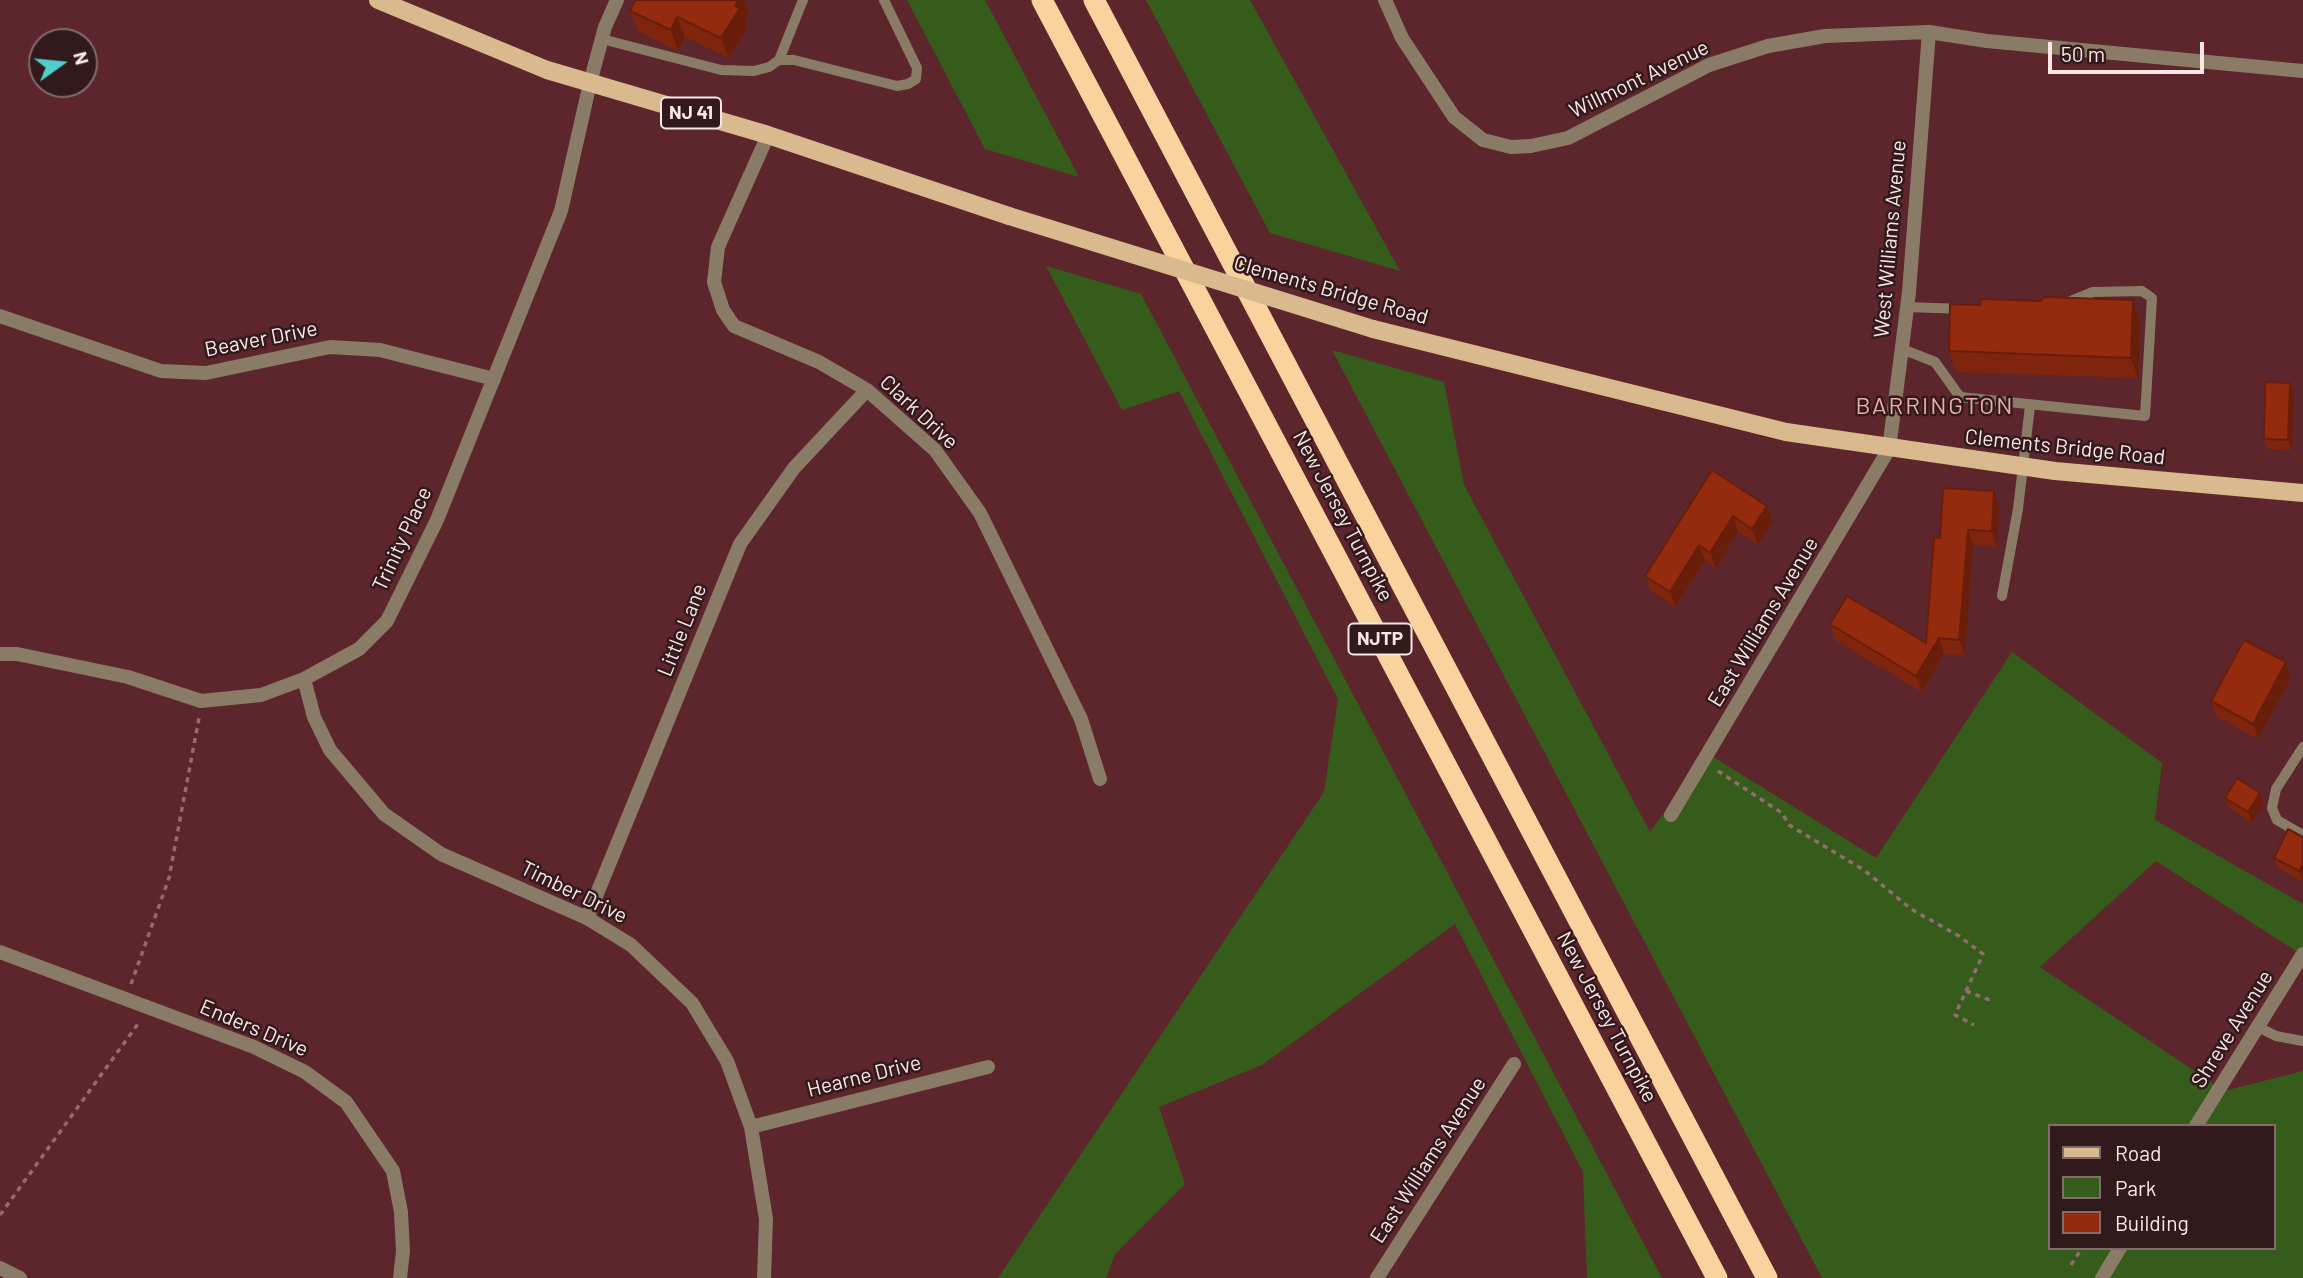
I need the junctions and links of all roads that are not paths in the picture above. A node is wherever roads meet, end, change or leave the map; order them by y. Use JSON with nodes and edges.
{"nodes":[{"id":1,"x":378,"y":0,"type":"edge"},
{"id":2,"x":617,"y":0,"type":"edge"},
{"id":3,"x":803,"y":0,"type":"edge"},
{"id":4,"x":884,"y":0,"type":"edge"},
{"id":5,"x":1042,"y":0,"type":"edge"},
{"id":6,"x":1094,"y":0,"type":"edge"},
{"id":7,"x":1385,"y":0,"type":"edge"},
{"id":8,"x":1928,"y":32,"type":"junction"},
{"id":9,"x":601,"y":39,"type":"junction"},
{"id":10,"x":779,"y":60,"type":"junction"},
{"id":11,"x":2303,"y":71,"type":"edge"},
{"id":12,"x":590,"y":83,"type":"junction"},
{"id":13,"x":768,"y":135,"type":"junction"},
{"id":14,"x":1907,"y":307,"type":"junction"},
{"id":15,"x":2055,"y":307,"type":"edge"},
{"id":16,"x":1981,"y":309,"type":"edge"},
{"id":17,"x":0,"y":316,"type":"edge"},
{"id":18,"x":1902,"y":349,"type":"junction"},
{"id":19,"x":494,"y":379,"type":"junction"},
{"id":20,"x":867,"y":390,"type":"junction"},
{"id":21,"x":2030,"y":406,"type":"junction"},
{"id":22,"x":1889,"y":449,"type":"junction"},
{"id":23,"x":2021,"y":466,"type":"junction"},
{"id":24,"x":2303,"y":493,"type":"edge"},
{"id":25,"x":2002,"y":596,"type":"dead end"},
{"id":26,"x":0,"y":654,"type":"edge"},
{"id":27,"x":304,"y":679,"type":"junction"},
{"id":28,"x":2303,"y":747,"type":"edge"},
{"id":29,"x":1100,"y":779,"type":"dead end"},
{"id":30,"x":1671,"y":815,"type":"dead end"},
{"id":31,"x":2303,"y":835,"type":"edge"},
{"id":32,"x":587,"y":918,"type":"junction"},
{"id":33,"x":0,"y":952,"type":"edge"},
{"id":34,"x":2303,"y":954,"type":"edge"},
{"id":35,"x":2258,"y":1027,"type":"junction"},
{"id":36,"x":2303,"y":1041,"type":"edge"},
{"id":37,"x":1514,"y":1064,"type":"dead end"},
{"id":38,"x":988,"y":1067,"type":"dead end"},
{"id":39,"x":2197,"y":1124,"type":"edge"},
{"id":40,"x":751,"y":1126,"type":"junction"},
{"id":41,"x":2119,"y":1250,"type":"edge"},
{"id":42,"x":0,"y":1268,"type":"edge"},
{"id":43,"x":20,"y":1278,"type":"edge"},
{"id":44,"x":400,"y":1278,"type":"edge"},
{"id":45,"x":764,"y":1278,"type":"edge"},
{"id":46,"x":1377,"y":1278,"type":"edge"},
{"id":47,"x":1717,"y":1278,"type":"edge"},
{"id":48,"x":1768,"y":1278,"type":"edge"},
{"id":49,"x":2102,"y":1278,"type":"edge"}],
"edges":[{"from":1,"to":12,"type":"main road","name":"Clements Bridge Road","number":"NJ 41"},
{"from":2,"to":9,"type":"street","name":"Trinity Place"},
{"from":3,"to":10,"type":"lane"},
{"from":4,"to":10,"type":"lane"},
{"from":5,"to":47,"type":"highway","name":"New Jersey Turnpike","number":"NJTP"},
{"from":6,"to":48,"type":"highway","name":"New Jersey Turnpike","number":"NJTP"},
{"from":7,"to":8,"type":"street","name":"Willmont Avenue"},
{"from":8,"to":11,"type":"street","name":"Willmont Avenue"},
{"from":8,"to":14,"type":"street","name":"West Williams Avenue"},
{"from":9,"to":10,"type":"lane"},
{"from":9,"to":12,"type":"street","name":"Trinity Place"},
{"from":12,"to":13,"type":"main road","name":"Clements Bridge Road","number":"NJ 41"},
{"from":12,"to":19,"type":"street","name":"Trinity Place"},
{"from":13,"to":20,"type":"street","name":"Clark Drive"},
{"from":13,"to":22,"type":"main road","name":"Clements Bridge Road","number":"NJ 41","bridge":true},
{"from":14,"to":16,"type":"lane"},
{"from":14,"to":18,"type":"street","name":"West Williams Avenue"},
{"from":15,"to":21,"type":"lane"},
{"from":17,"to":19,"type":"street","name":"Beaver Drive"},
{"from":18,"to":21,"type":"lane"},
{"from":18,"to":22,"type":"street","name":"West Williams Avenue"},
{"from":19,"to":27,"type":"street","name":"Trinity Place"},
{"from":20,"to":29,"type":"street","name":"Clark Drive"},
{"from":20,"to":32,"type":"street","name":"Little Lane"},
{"from":21,"to":23,"type":"lane"},
{"from":22,"to":23,"type":"main road","name":"Clements Bridge Road","number":"NJ 41"},
{"from":22,"to":30,"type":"street","name":"East Williams Avenue"},
{"from":23,"to":24,"type":"main road","name":"Clements Bridge Road","number":"NJ 41"},
{"from":23,"to":25,"type":"lane"},
{"from":26,"to":27,"type":"street","name":"Trinity Place"},
{"from":27,"to":32,"type":"street","name":"Timber Drive"},
{"from":28,"to":31,"type":"lane"},
{"from":32,"to":40,"type":"street","name":"Timber Drive"},
{"from":33,"to":44,"type":"street","name":"Enders Drive"},
{"from":34,"to":35,"type":"street","name":"Shreve Avenue"},
{"from":35,"to":36,"type":"lane"},
{"from":35,"to":39,"type":"street","name":"Shreve Avenue"},
{"from":37,"to":46,"type":"street","name":"East Williams Avenue"},
{"from":38,"to":40,"type":"street","name":"Hearne Drive"},
{"from":40,"to":45,"type":"street","name":"Timber Drive"},
{"from":41,"to":49,"type":"street"},
{"from":42,"to":43,"type":"street"}]}
